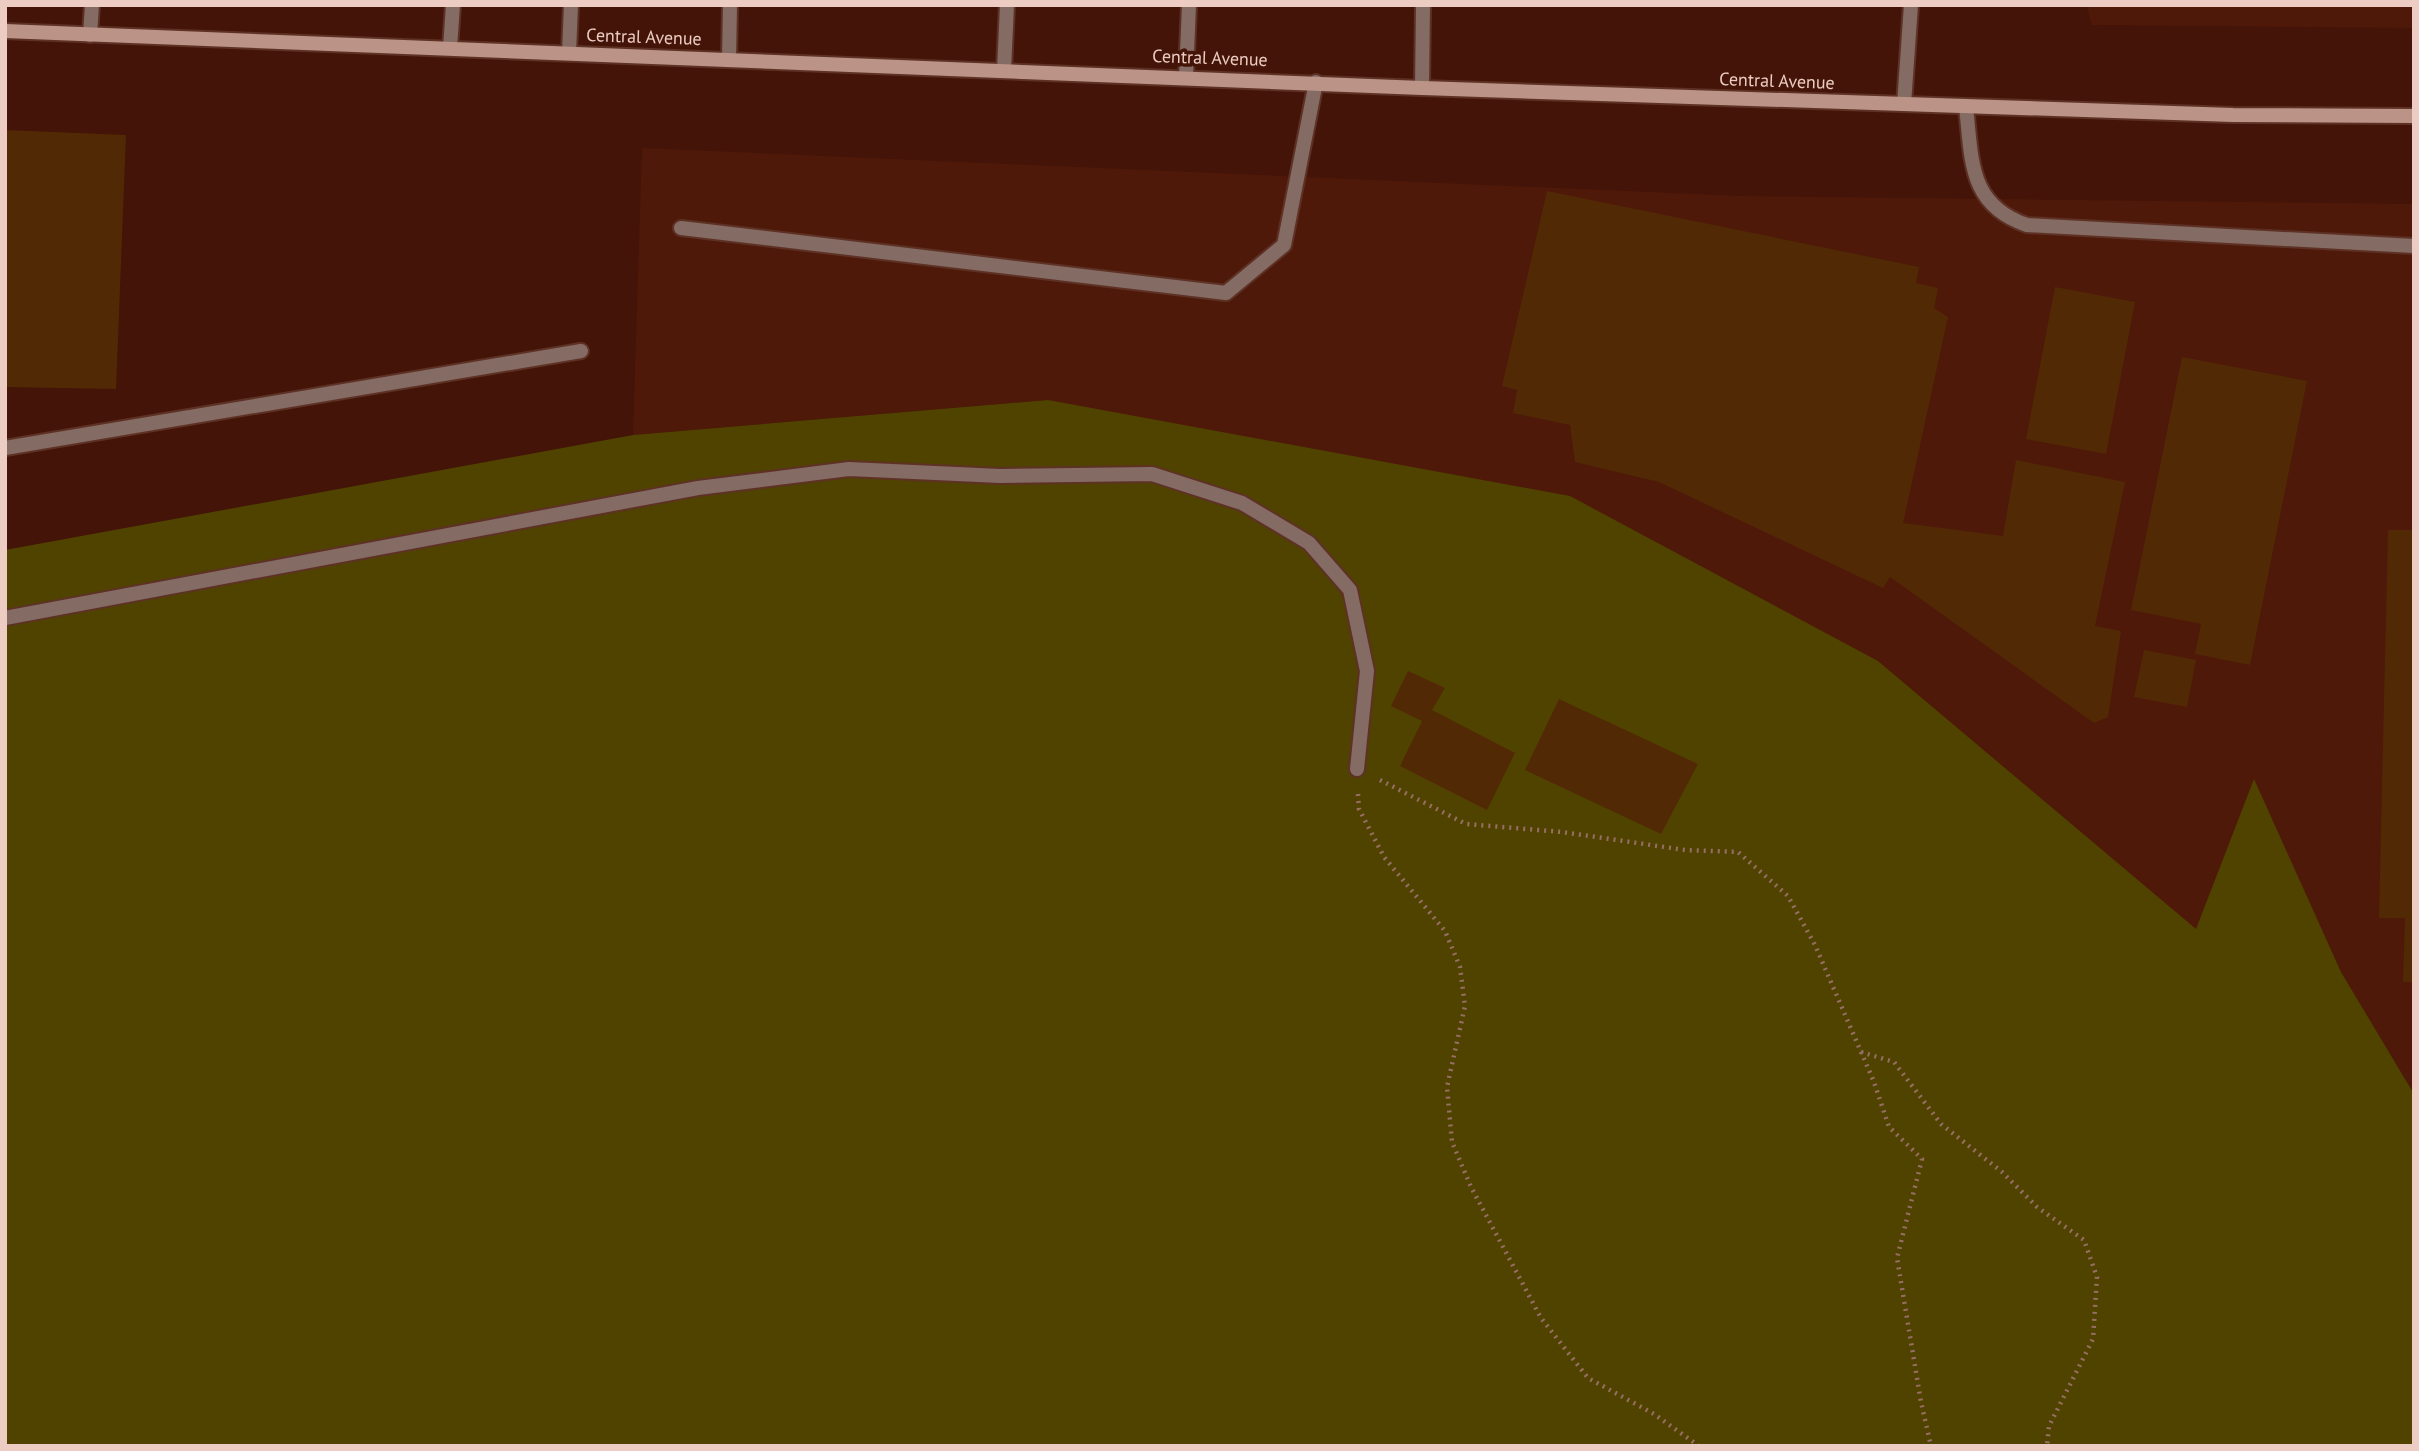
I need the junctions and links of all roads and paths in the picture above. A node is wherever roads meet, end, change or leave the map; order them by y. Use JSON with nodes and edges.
{"nodes":[{"id":1,"x":92,"y":5,"type":"edge"},
{"id":2,"x":453,"y":5,"type":"edge"},
{"id":3,"x":571,"y":5,"type":"edge"},
{"id":4,"x":730,"y":5,"type":"edge"},
{"id":5,"x":1006,"y":5,"type":"edge"},
{"id":6,"x":1189,"y":5,"type":"edge"},
{"id":7,"x":1423,"y":5,"type":"edge"},
{"id":8,"x":1911,"y":5,"type":"edge"},
{"id":9,"x":5,"y":32,"type":"edge"},
{"id":10,"x":90,"y":35,"type":"junction"},
{"id":11,"x":450,"y":48,"type":"junction"},
{"id":12,"x":569,"y":53,"type":"junction"},
{"id":13,"x":729,"y":59,"type":"junction"},
{"id":14,"x":1004,"y":70,"type":"junction"},
{"id":15,"x":1186,"y":77,"type":"junction"},
{"id":16,"x":1316,"y":82,"type":"junction"},
{"id":17,"x":1422,"y":88,"type":"junction"},
{"id":18,"x":1904,"y":104,"type":"junction"},
{"id":19,"x":1966,"y":107,"type":"junction"},
{"id":20,"x":2414,"y":116,"type":"edge"},
{"id":21,"x":681,"y":228,"type":"dead end"},
{"id":22,"x":2414,"y":246,"type":"edge"},
{"id":23,"x":581,"y":351,"type":"dead end"},
{"id":24,"x":5,"y":448,"type":"edge"},
{"id":25,"x":5,"y":618,"type":"edge"},
{"id":26,"x":1357,"y":769,"type":"junction"},
{"id":27,"x":1860,"y":1051,"type":"junction"},
{"id":28,"x":1699,"y":1446,"type":"edge"},
{"id":29,"x":1931,"y":1446,"type":"edge"},
{"id":30,"x":2047,"y":1446,"type":"edge"}],
"edges":[{"from":1,"to":10,"type":"street"},
{"from":2,"to":11,"type":"street"},
{"from":3,"to":12,"type":"street"},
{"from":4,"to":13,"type":"street"},
{"from":5,"to":14,"type":"street"},
{"from":6,"to":15,"type":"street"},
{"from":7,"to":17,"type":"street"},
{"from":8,"to":18,"type":"street"},
{"from":9,"to":10,"type":"main road","name":"Central Avenue"},
{"from":10,"to":11,"type":"main road","name":"Central Avenue"},
{"from":11,"to":12,"type":"main road","name":"Central Avenue"},
{"from":12,"to":13,"type":"main road","name":"Central Avenue"},
{"from":13,"to":14,"type":"main road","name":"Central Avenue"},
{"from":14,"to":15,"type":"main road","name":"Central Avenue"},
{"from":15,"to":16,"type":"main road","name":"Central Avenue"},
{"from":16,"to":17,"type":"main road","name":"Central Avenue"},
{"from":16,"to":21,"type":"street"},
{"from":17,"to":18,"type":"main road","name":"Central Avenue"},
{"from":18,"to":19,"type":"main road","name":"Central Avenue"},
{"from":19,"to":20,"type":"main road","name":"Central Avenue"},
{"from":19,"to":22,"type":"street"},
{"from":23,"to":24,"type":"street"},
{"from":25,"to":26,"type":"street"},
{"from":26,"to":27,"type":"path"},
{"from":26,"to":28,"type":"path"},
{"from":27,"to":29,"type":"path"},
{"from":27,"to":30,"type":"path"}]}
